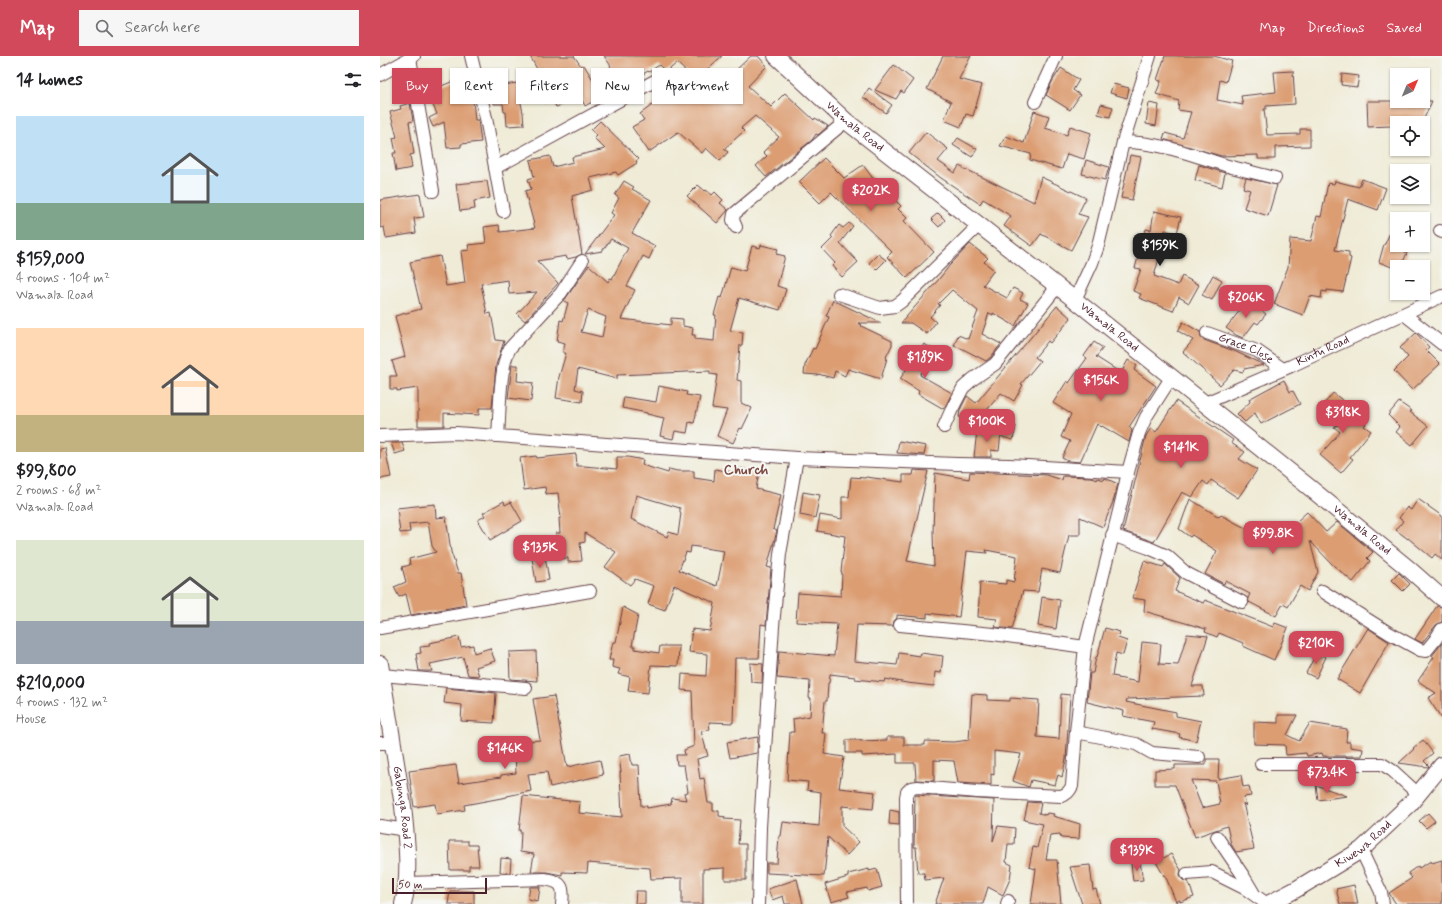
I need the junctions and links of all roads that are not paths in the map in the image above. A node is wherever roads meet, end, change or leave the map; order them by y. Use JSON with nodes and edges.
{"nodes":[{"id":1,"x":471,"y":56,"type":"edge"},
{"id":2,"x":776,"y":56,"type":"edge"},
{"id":3,"x":1056,"y":56,"type":"edge"},
{"id":4,"x":1150,"y":56,"type":"edge"},
{"id":5,"x":412,"y":57,"type":"edge"},
{"id":6,"x":380,"y":75,"type":"edge"},
{"id":7,"x":652,"y":82,"type":"edge"},
{"id":8,"x":1035,"y":102,"type":"dead end"},
{"id":9,"x":846,"y":121,"type":"junction"},
{"id":10,"x":1123,"y":142,"type":"junction"},
{"id":11,"x":495,"y":168,"type":"junction"},
{"id":12,"x":1276,"y":178,"type":"dead end"},
{"id":13,"x":433,"y":191,"type":"dead end"},
{"id":14,"x":503,"y":211,"type":"dead end"},
{"id":15,"x":979,"y":225,"type":"junction"},
{"id":16,"x":736,"y":227,"type":"dead end"},
{"id":17,"x":582,"y":261,"type":"dead end"},
{"id":18,"x":1058,"y":287,"type":"junction"},
{"id":19,"x":839,"y":294,"type":"dead end"},
{"id":20,"x":1442,"y":296,"type":"edge"},
{"id":21,"x":1075,"y":300,"type":"junction"},
{"id":22,"x":1404,"y":314,"type":"junction"},
{"id":23,"x":1207,"y":333,"type":"dead end"},
{"id":24,"x":1442,"y":344,"type":"edge"},
{"id":25,"x":1283,"y":369,"type":"junction"},
{"id":26,"x":1171,"y":378,"type":"junction"},
{"id":27,"x":1203,"y":404,"type":"junction"},
{"id":28,"x":944,"y":427,"type":"dead end"},
{"id":29,"x":380,"y":436,"type":"edge"},
{"id":30,"x":498,"y":436,"type":"junction"},
{"id":31,"x":797,"y":458,"type":"junction"},
{"id":32,"x":1128,"y":472,"type":"junction"},
{"id":33,"x":1112,"y":535,"type":"junction"},
{"id":34,"x":1322,"y":590,"type":"dead end"},
{"id":35,"x":590,"y":591,"type":"dead end"},
{"id":36,"x":1441,"y":596,"type":"edge"},
{"id":37,"x":1242,"y":602,"type":"dead end"},
{"id":38,"x":900,"y":625,"type":"dead end"},
{"id":39,"x":380,"y":628,"type":"edge"},
{"id":40,"x":1442,"y":629,"type":"edge"},
{"id":41,"x":1085,"y":647,"type":"junction"},
{"id":42,"x":381,"y":670,"type":"edge"},
{"id":43,"x":526,"y":688,"type":"dead end"},
{"id":44,"x":1076,"y":732,"type":"junction"},
{"id":45,"x":386,"y":743,"type":"edge"},
{"id":46,"x":1199,"y":757,"type":"dead end"},
{"id":47,"x":1261,"y":764,"type":"dead end"},
{"id":48,"x":1442,"y":765,"type":"edge"},
{"id":49,"x":1418,"y":794,"type":"junction"},
{"id":50,"x":380,"y":826,"type":"edge"},
{"id":51,"x":406,"y":830,"type":"junction"},
{"id":52,"x":1217,"y":837,"type":"dead end"},
{"id":53,"x":1361,"y":850,"type":"junction"},
{"id":54,"x":1187,"y":874,"type":"dead end"},
{"id":55,"x":407,"y":883,"type":"junction"},
{"id":56,"x":1254,"y":895,"type":"junction"},
{"id":57,"x":403,"y":904,"type":"edge"},
{"id":58,"x":562,"y":904,"type":"edge"},
{"id":59,"x":758,"y":904,"type":"edge"},
{"id":60,"x":907,"y":904,"type":"edge"},
{"id":61,"x":1267,"y":904,"type":"edge"},
{"id":62,"x":1383,"y":904,"type":"edge"}],
"edges":[{"from":1,"to":11,"type":"street"},
{"from":2,"to":9,"type":"street","name":"Wamala Road"},
{"from":3,"to":8,"type":"street"},
{"from":4,"to":10,"type":"street"},
{"from":5,"to":6,"type":"street"},
{"from":5,"to":13,"type":"street"},
{"from":7,"to":11,"type":"street"},
{"from":9,"to":15,"type":"street","name":"Wamala Road"},
{"from":9,"to":16,"type":"street"},
{"from":10,"to":12,"type":"street"},
{"from":10,"to":21,"type":"street"},
{"from":11,"to":14,"type":"street"},
{"from":15,"to":18,"type":"street","name":"Wamala Road"},
{"from":15,"to":19,"type":"street"},
{"from":17,"to":30,"type":"street"},
{"from":18,"to":21,"type":"street","name":"Wamala Road"},
{"from":18,"to":28,"type":"street"},
{"from":20,"to":22,"type":"street","name":"Kintu Road"},
{"from":21,"to":26,"type":"street","name":"Wamala Road"},
{"from":22,"to":24,"type":"street"},
{"from":22,"to":25,"type":"street","name":"Kintu Road"},
{"from":23,"to":25,"type":"street","name":"Grace Close"},
{"from":25,"to":27,"type":"street","name":"Kintu Road"},
{"from":26,"to":27,"type":"street","name":"Wamala Road"},
{"from":26,"to":32,"type":"street"},
{"from":27,"to":36,"type":"street","name":"Wamala Road"},
{"from":29,"to":30,"type":"street"},
{"from":30,"to":31,"type":"street"},
{"from":31,"to":32,"type":"street"},
{"from":31,"to":59,"type":"street"},
{"from":32,"to":33,"type":"street"},
{"from":33,"to":37,"type":"street"},
{"from":33,"to":41,"type":"street"},
{"from":34,"to":40,"type":"street"},
{"from":35,"to":39,"type":"street"},
{"from":38,"to":41,"type":"street"},
{"from":41,"to":44,"type":"street"},
{"from":42,"to":43,"type":"street"},
{"from":42,"to":45,"type":"street","name":"Gabunga Road 2"},
{"from":44,"to":46,"type":"street"},
{"from":44,"to":60,"type":"street"},
{"from":45,"to":51,"type":"street","name":"Gabunga Road 2"},
{"from":47,"to":49,"type":"street"},
{"from":48,"to":49,"type":"street","name":"Kiwewa Road"},
{"from":49,"to":53,"type":"street","name":"Kiwewa Road"},
{"from":50,"to":51,"type":"street"},
{"from":51,"to":55,"type":"street","name":"Gabunga Road 2"},
{"from":52,"to":56,"type":"street"},
{"from":53,"to":61,"type":"street","name":"Kiwewa Road"},
{"from":53,"to":62,"type":"street"},
{"from":54,"to":56,"type":"street"},
{"from":55,"to":57,"type":"street","name":"Gabunga Road 2"},
{"from":55,"to":58,"type":"street"},
{"from":56,"to":61,"type":"street"}]}
